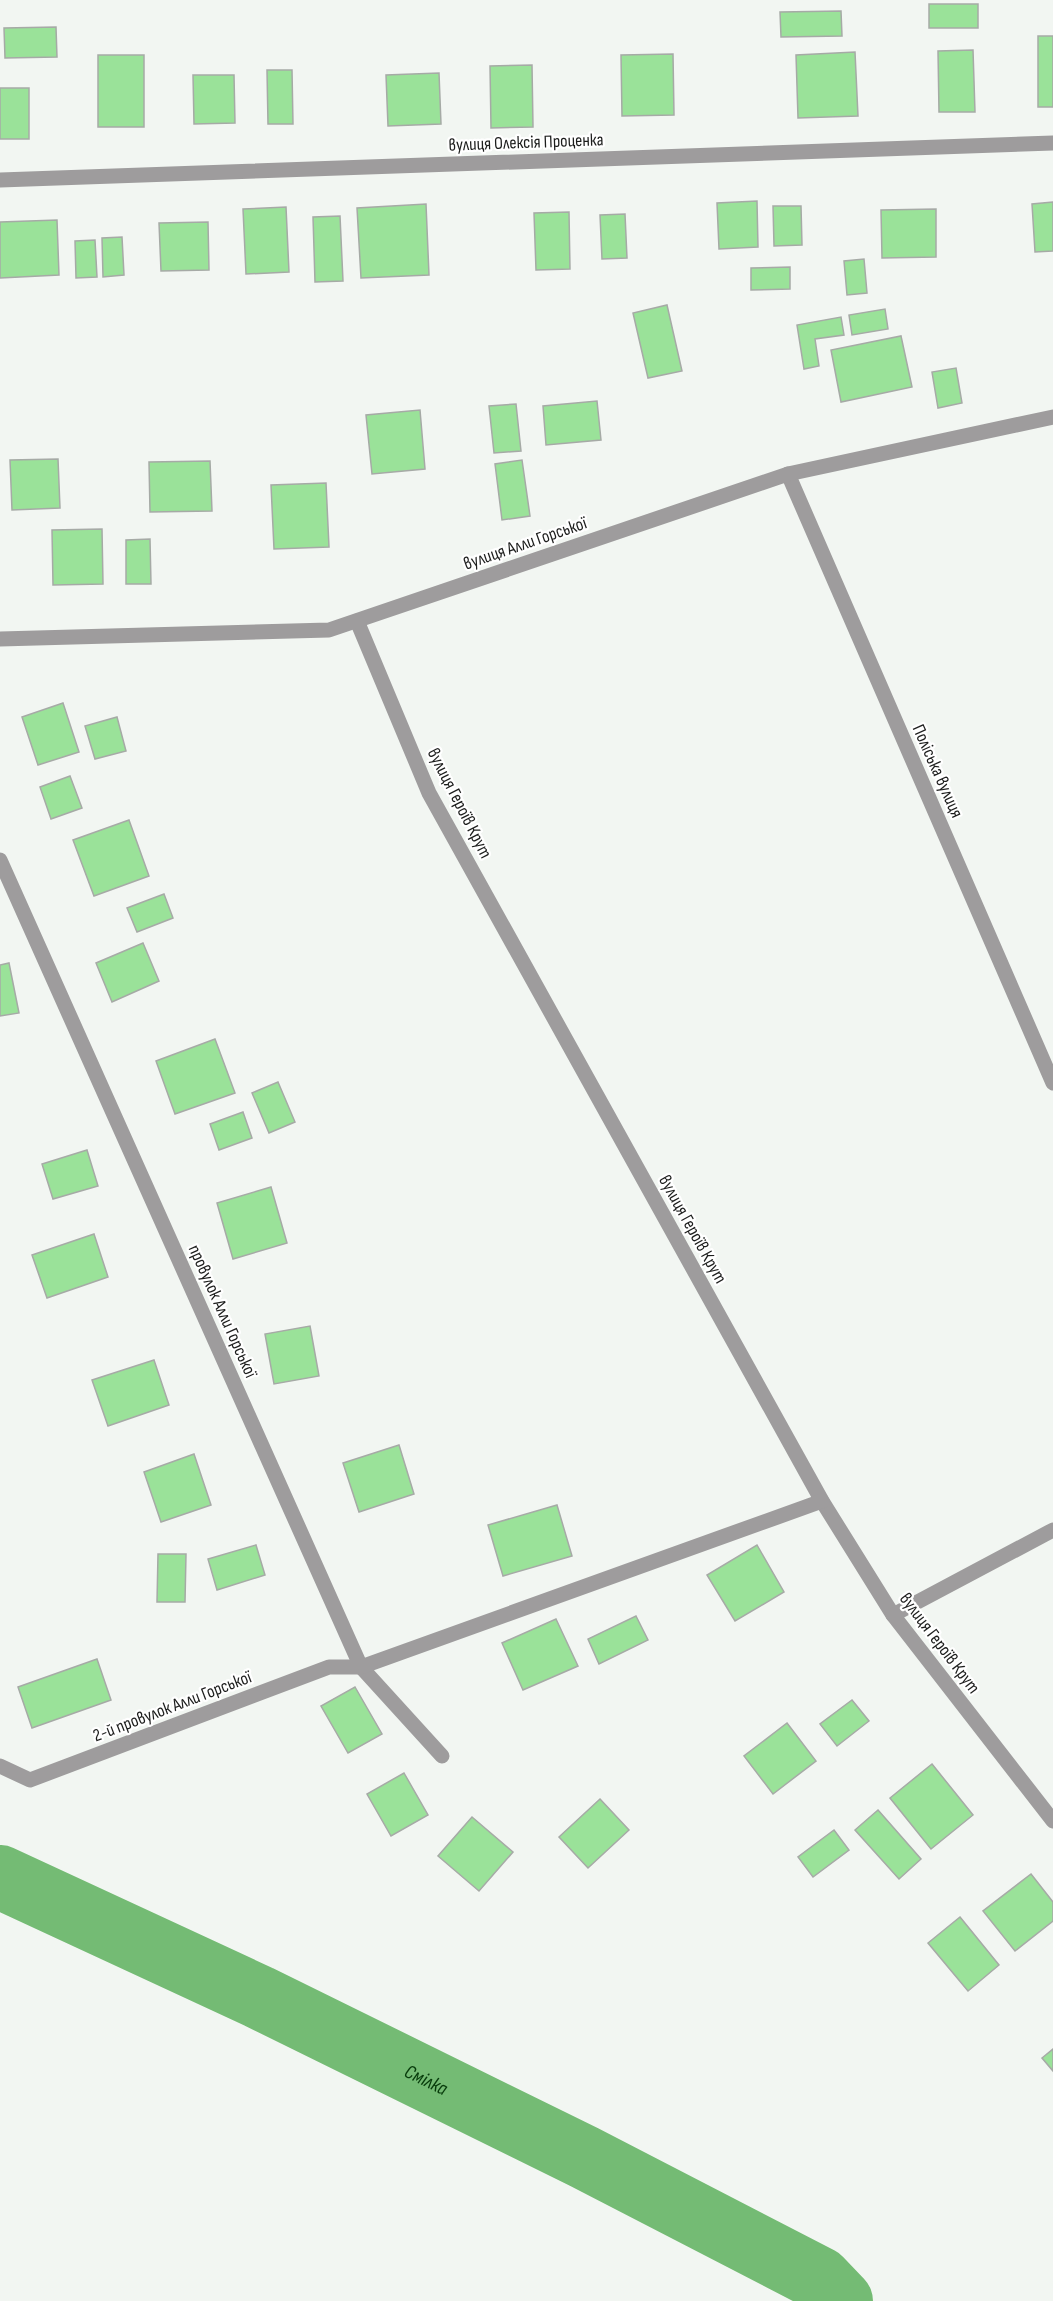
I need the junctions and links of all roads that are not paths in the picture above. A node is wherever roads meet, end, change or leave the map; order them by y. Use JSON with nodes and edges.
{"nodes":[{"id":1,"x":1053,"y":143,"type":"edge"},
{"id":2,"x":0,"y":180,"type":"edge"},
{"id":3,"x":1053,"y":417,"type":"edge"},
{"id":4,"x":788,"y":474,"type":"junction"},
{"id":5,"x":357,"y":621,"type":"junction"},
{"id":6,"x":0,"y":639,"type":"edge"},
{"id":7,"x":0,"y":860,"type":"edge"},
{"id":8,"x":1053,"y":1083,"type":"edge"},
{"id":9,"x":822,"y":1501,"type":"junction"},
{"id":10,"x":1053,"y":1530,"type":"edge"},
{"id":11,"x":893,"y":1615,"type":"junction"},
{"id":12,"x":361,"y":1667,"type":"junction"},
{"id":13,"x":442,"y":1756,"type":"dead end"},
{"id":14,"x":0,"y":1766,"type":"edge"},
{"id":15,"x":1053,"y":1821,"type":"edge"}],
"edges":[{"from":1,"to":2,"type":"street","name":"вулиця Олексія Проценка"},
{"from":3,"to":4,"type":"street","name":"вулиця Алли Горської"},
{"from":4,"to":5,"type":"street","name":"вулиця Алли Горської"},
{"from":4,"to":8,"type":"street","name":"Поліська вулиця"},
{"from":5,"to":6,"type":"street","name":"вулиця Алли Горської"},
{"from":5,"to":9,"type":"street","name":"вулиця Героїв Крут"},
{"from":7,"to":12,"type":"street","name":"провулок Алли Горської"},
{"from":9,"to":11,"type":"street","name":"вулиця Героїв Крут"},
{"from":9,"to":12,"type":"street","name":"2-й провулок Алли Горської"},
{"from":10,"to":11,"type":"street"},
{"from":11,"to":15,"type":"street","name":"вулиця Героїв Крут"},
{"from":12,"to":13,"type":"street","name":"провулок Алли Горської"},
{"from":12,"to":14,"type":"street","name":"2-й провулок Алли Горської"}]}
